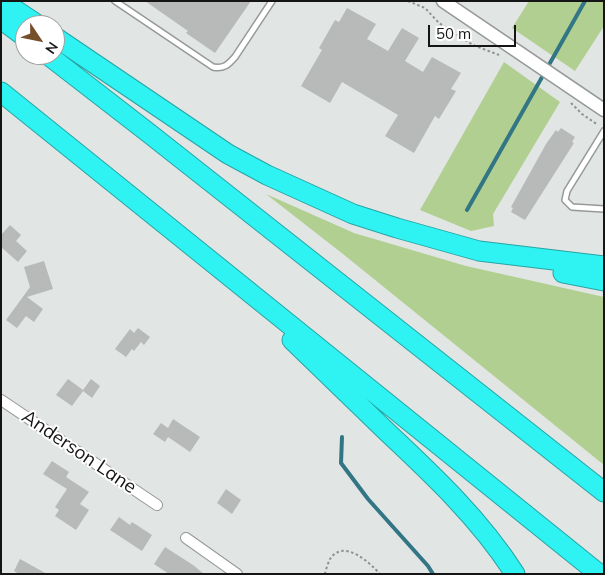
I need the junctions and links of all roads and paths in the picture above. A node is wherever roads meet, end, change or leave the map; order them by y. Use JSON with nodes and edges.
{"nodes":[{"id":1,"x":2,"y":1,"type":"edge"},
{"id":2,"x":115,"y":1,"type":"edge"},
{"id":3,"x":272,"y":1,"type":"edge"},
{"id":4,"x":408,"y":1,"type":"edge"},
{"id":5,"x":443,"y":1,"type":"edge"},
{"id":6,"x":23,"y":15,"type":"edge"},
{"id":7,"x":1,"y":19,"type":"edge"},
{"id":8,"x":15,"y":30,"type":"edge"},
{"id":9,"x":65,"y":44,"type":"edge"},
{"id":10,"x":503,"y":56,"type":"dead end"},
{"id":11,"x":61,"y":65,"type":"edge"},
{"id":12,"x":1,"y":92,"type":"edge"},
{"id":13,"x":570,"y":102,"type":"dead end"},
{"id":14,"x":604,"y":110,"type":"edge"},
{"id":15,"x":604,"y":130,"type":"edge"},
{"id":16,"x":604,"y":208,"type":"edge"},
{"id":17,"x":479,"y":251,"type":"junction"},
{"id":18,"x":604,"y":266,"type":"edge"},
{"id":19,"x":226,"y":274,"type":"junction"},
{"id":20,"x":604,"y":281,"type":"edge"},
{"id":21,"x":1,"y":400,"type":"edge"},
{"id":22,"x":604,"y":492,"type":"edge"},
{"id":23,"x":157,"y":504,"type":"dead end"},
{"id":24,"x":186,"y":538,"type":"dead end"},
{"id":25,"x":237,"y":574,"type":"edge"},
{"id":26,"x":325,"y":574,"type":"edge"},
{"id":27,"x":380,"y":574,"type":"edge"},
{"id":28,"x":515,"y":574,"type":"edge"},
{"id":29,"x":599,"y":574,"type":"edge"}],
"edges":[{"from":1,"to":6,"type":"highway"},
{"from":2,"to":3,"type":"lane"},
{"from":4,"to":10,"type":"path"},
{"from":5,"to":14,"type":"street"},
{"from":7,"to":8,"type":"highway"},
{"from":9,"to":17,"type":"highway"},
{"from":11,"to":22,"type":"highway"},
{"from":12,"to":19,"type":"highway"},
{"from":13,"to":15,"type":"path"},
{"from":15,"to":16,"type":"lane"},
{"from":17,"to":18,"type":"highway"},
{"from":17,"to":20,"type":"highway"},
{"from":19,"to":28,"type":"highway"},
{"from":19,"to":29,"type":"highway"},
{"from":21,"to":23,"type":"street","name":"Anderson Lane"},
{"from":24,"to":25,"type":"street"},
{"from":26,"to":27,"type":"path"}]}
